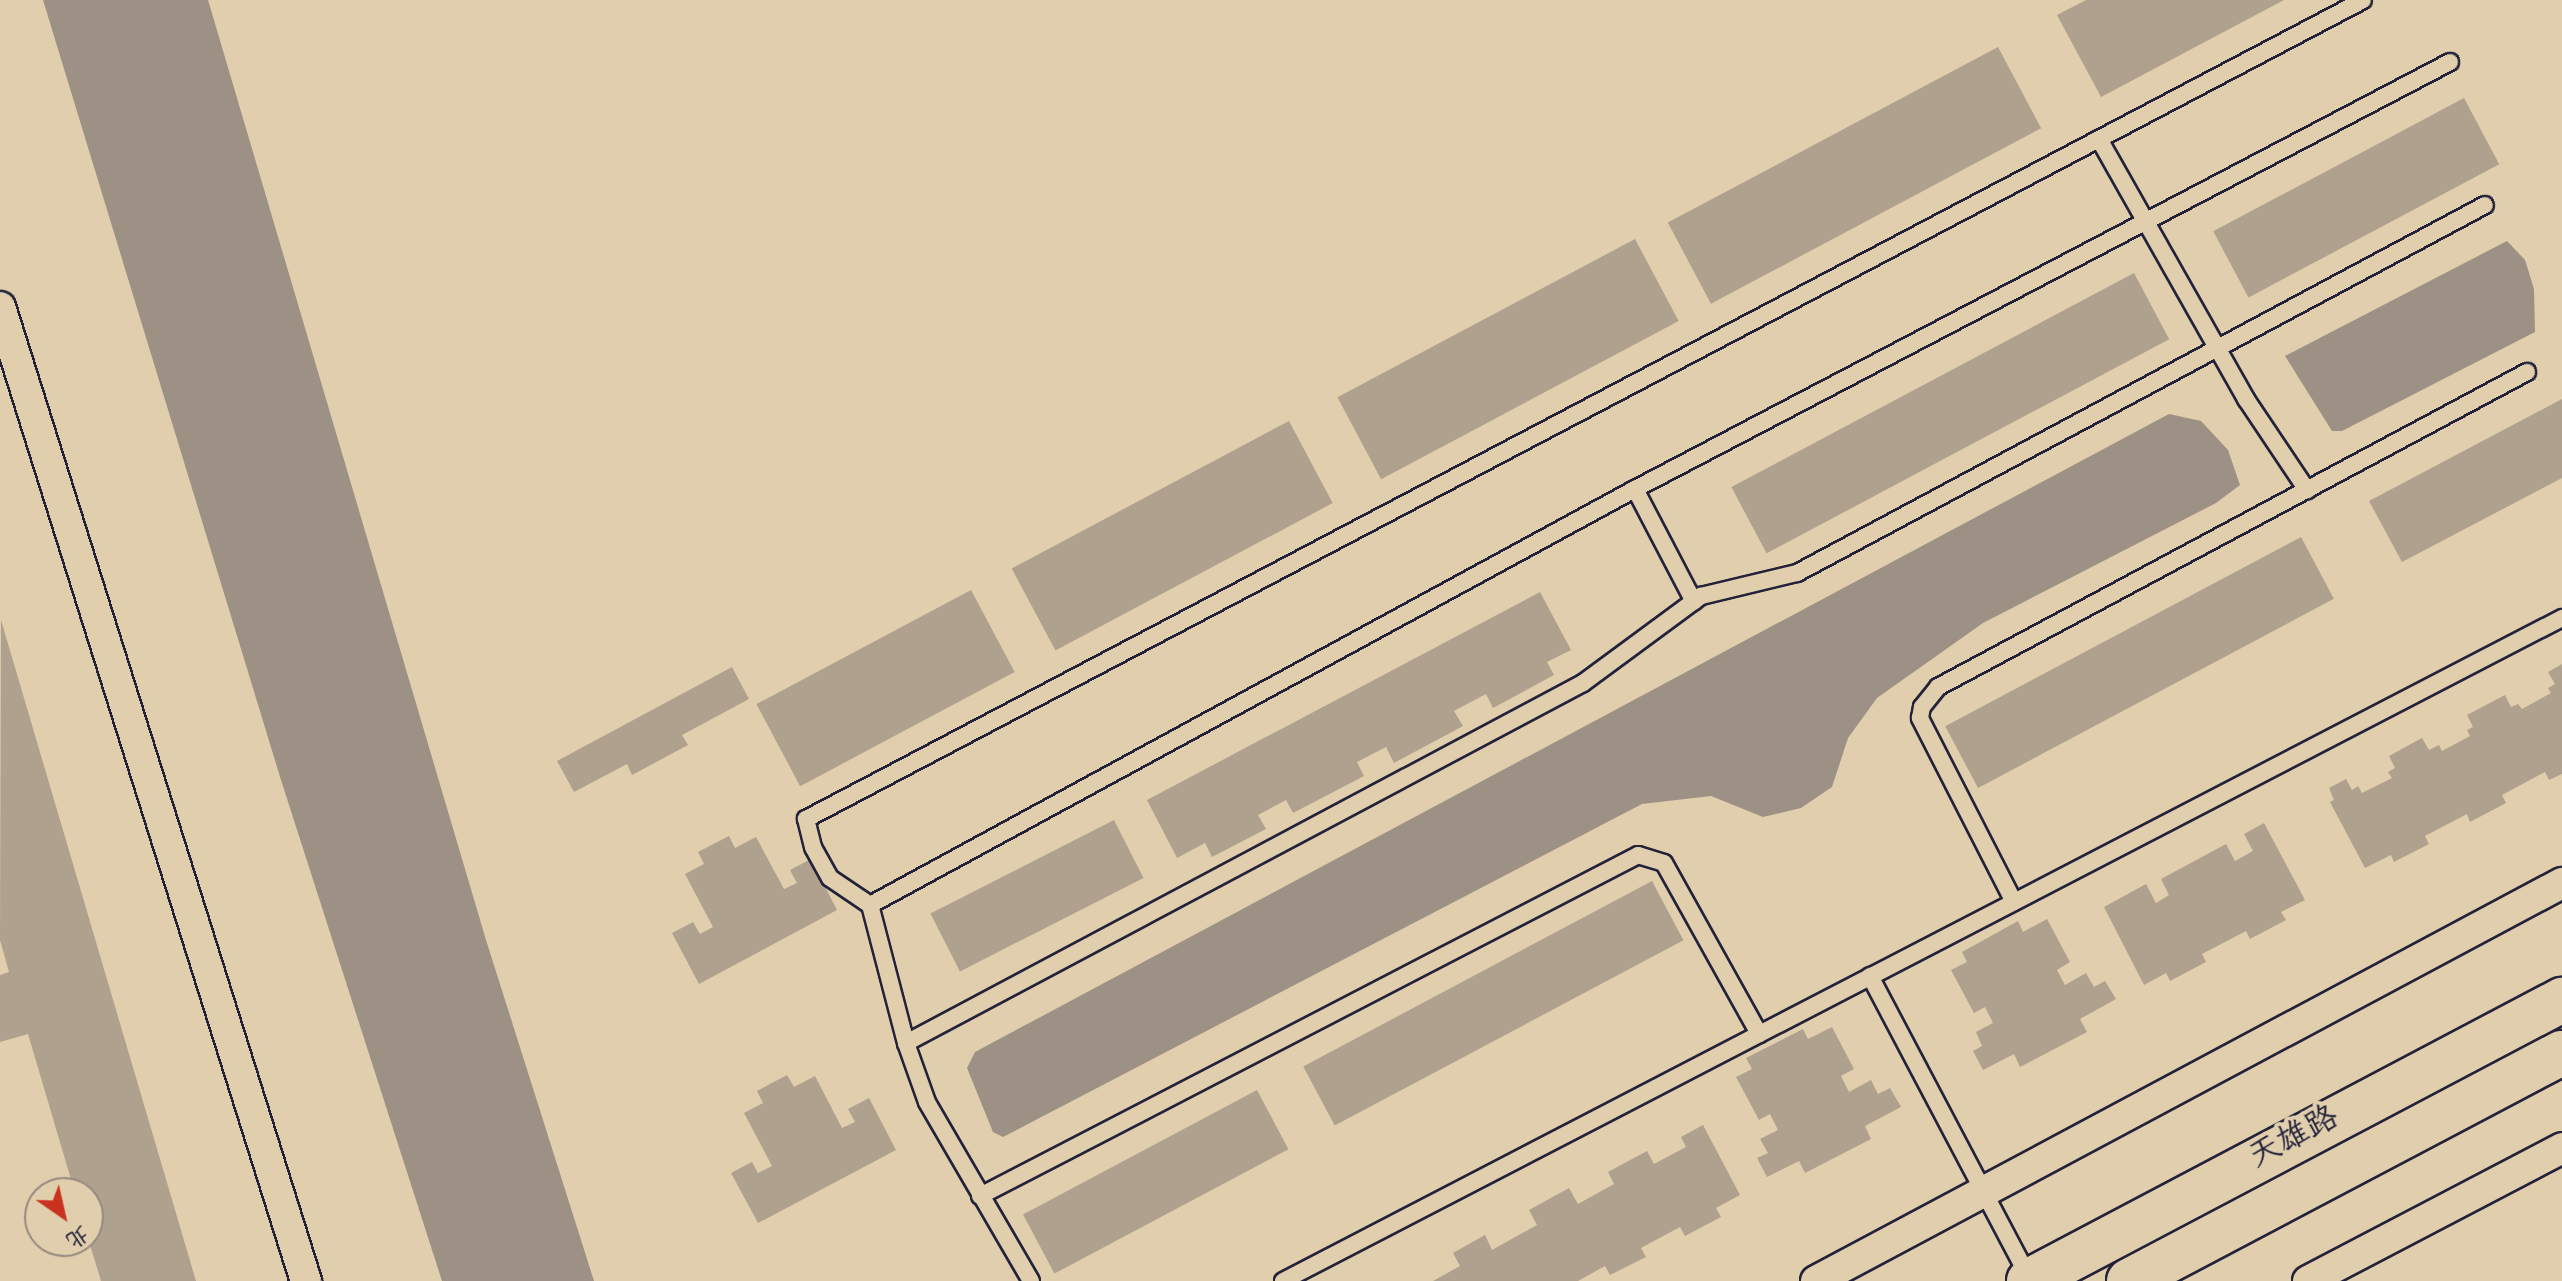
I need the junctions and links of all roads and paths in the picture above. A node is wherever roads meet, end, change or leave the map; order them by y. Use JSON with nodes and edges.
{"nodes":[{"id":1,"x":2363,"y":0,"type":"edge"},
{"id":2,"x":2450,"y":62,"type":"dead end"},
{"id":3,"x":2099,"y":139,"type":"junction"},
{"id":4,"x":2485,"y":205,"type":"dead end"},
{"id":5,"x":2146,"y":222,"type":"junction"},
{"id":6,"x":0,"y":307,"type":"edge"},
{"id":7,"x":2217,"y":348,"type":"junction"},
{"id":8,"x":2527,"y":372,"type":"dead end"},
{"id":9,"x":1635,"y":489,"type":"junction"},
{"id":10,"x":2307,"y":490,"type":"junction"},
{"id":11,"x":1694,"y":602,"type":"junction"},
{"id":12,"x":2562,"y":618,"type":"edge"},
{"id":13,"x":2562,"y":883,"type":"edge"},
{"id":14,"x":2014,"y":902,"type":"junction"},
{"id":15,"x":870,"y":905,"type":"junction"},
{"id":16,"x":1870,"y":976,"type":"junction"},
{"id":17,"x":2562,"y":1000,"type":"edge"},
{"id":18,"x":1759,"y":1034,"type":"junction"},
{"id":19,"x":906,"y":1043,"type":"junction"},
{"id":20,"x":2562,"y":1053,"type":"edge"},
{"id":21,"x":2562,"y":1148,"type":"edge"},
{"id":22,"x":980,"y":1196,"type":"junction"},
{"id":23,"x":306,"y":1281,"type":"edge"},
{"id":24,"x":1031,"y":1281,"type":"edge"},
{"id":25,"x":1283,"y":1281,"type":"edge"},
{"id":26,"x":1816,"y":1281,"type":"edge"},
{"id":27,"x":2029,"y":1281,"type":"edge"},
{"id":28,"x":2129,"y":1281,"type":"edge"},
{"id":29,"x":2308,"y":1281,"type":"edge"}],
"edges":[{"from":1,"to":3,"type":"lane"},
{"from":2,"to":5,"type":"lane"},
{"from":3,"to":5,"type":"lane"},
{"from":3,"to":15,"type":"lane"},
{"from":4,"to":7,"type":"lane"},
{"from":5,"to":7,"type":"lane"},
{"from":5,"to":9,"type":"lane"},
{"from":6,"to":23,"type":"street"},
{"from":7,"to":10,"type":"lane"},
{"from":7,"to":11,"type":"lane"},
{"from":8,"to":10,"type":"lane"},
{"from":9,"to":11,"type":"lane"},
{"from":9,"to":15,"type":"lane"},
{"from":10,"to":14,"type":"lane"},
{"from":11,"to":19,"type":"lane"},
{"from":12,"to":14,"type":"lane"},
{"from":13,"to":26,"type":"street"},
{"from":14,"to":16,"type":"lane"},
{"from":15,"to":19,"type":"lane"},
{"from":16,"to":18,"type":"lane"},
{"from":16,"to":27,"type":"lane"},
{"from":17,"to":27,"type":"main road","name":"天雄路"},
{"from":18,"to":22,"type":"lane"},
{"from":18,"to":25,"type":"lane"},
{"from":19,"to":22,"type":"lane"},
{"from":20,"to":28,"type":"main road","name":"天雄路"},
{"from":21,"to":29,"type":"street"},
{"from":22,"to":24,"type":"lane"}]}
